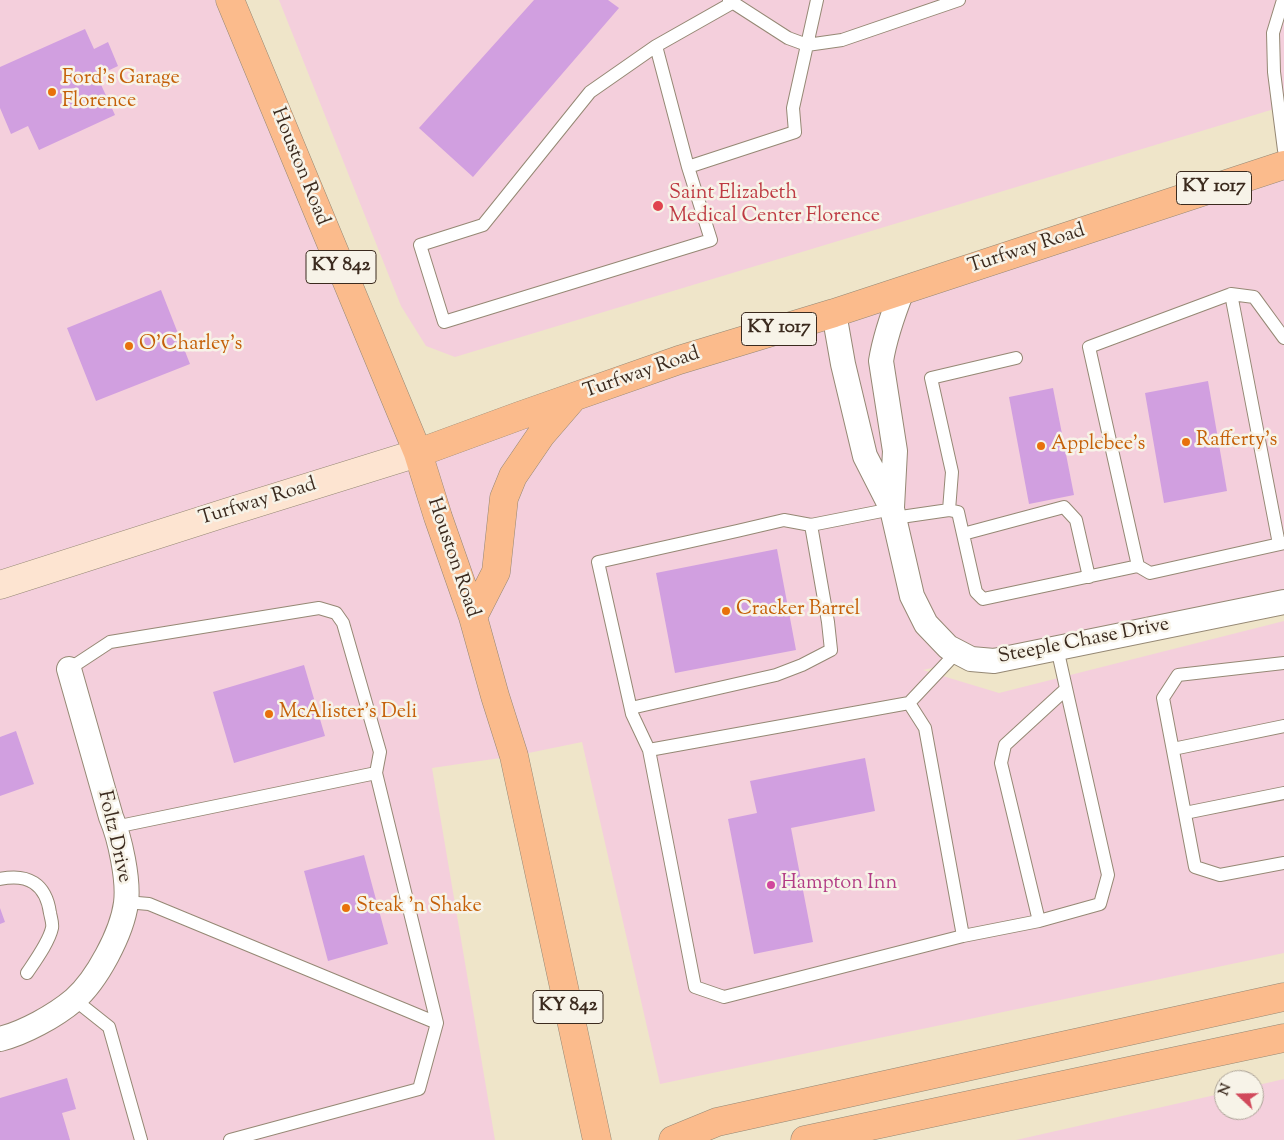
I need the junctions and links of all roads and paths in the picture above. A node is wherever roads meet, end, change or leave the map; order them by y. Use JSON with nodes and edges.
{"nodes":[{"id":1,"x":230,"y":0,"type":"edge"},
{"id":2,"x":817,"y":0,"type":"edge"},
{"id":3,"x":959,"y":0,"type":"edge"},
{"id":4,"x":1283,"y":0,"type":"edge"},
{"id":5,"x":731,"y":1,"type":"edge"},
{"id":6,"x":807,"y":45,"type":"junction"},
{"id":7,"x":656,"y":46,"type":"junction"},
{"id":8,"x":1284,"y":150,"type":"edge"},
{"id":9,"x":1284,"y":165,"type":"edge"},
{"id":10,"x":688,"y":167,"type":"junction"},
{"id":11,"x":902,"y":290,"type":"junction"},
{"id":12,"x":1231,"y":294,"type":"junction"},
{"id":13,"x":834,"y":312,"type":"junction"},
{"id":14,"x":1284,"y":338,"type":"edge"},
{"id":15,"x":1016,"y":358,"type":"dead end"},
{"id":16,"x":572,"y":398,"type":"junction"},
{"id":17,"x":418,"y":453,"type":"junction"},
{"id":18,"x":949,"y":510,"type":"junction"},
{"id":19,"x":893,"y":513,"type":"junction"},
{"id":20,"x":811,"y":525,"type":"junction"},
{"id":21,"x":963,"y":534,"type":"junction"},
{"id":22,"x":1281,"y":544,"type":"edge"},
{"id":23,"x":1138,"y":566,"type":"junction"},
{"id":24,"x":1089,"y":577,"type":"junction"},
{"id":25,"x":0,"y":585,"type":"edge"},
{"id":26,"x":1284,"y":602,"type":"edge"},
{"id":27,"x":473,"y":617,"type":"junction"},
{"id":28,"x":1057,"y":648,"type":"junction"},
{"id":29,"x":957,"y":652,"type":"junction"},
{"id":30,"x":1284,"y":663,"type":"edge"},
{"id":31,"x":69,"y":668,"type":"joint"},
{"id":32,"x":1066,"y":690,"type":"junction"},
{"id":33,"x":909,"y":703,"type":"junction"},
{"id":34,"x":631,"y":708,"type":"junction"},
{"id":35,"x":1284,"y":726,"type":"edge"},
{"id":36,"x":1173,"y":749,"type":"junction"},
{"id":37,"x":649,"y":750,"type":"junction"},
{"id":38,"x":376,"y":773,"type":"junction"},
{"id":39,"x":1284,"y":793,"type":"edge"},
{"id":40,"x":1185,"y":813,"type":"junction"},
{"id":41,"x":115,"y":827,"type":"junction"},
{"id":42,"x":1284,"y":863,"type":"edge"},
{"id":43,"x":0,"y":879,"type":"edge"},
{"id":44,"x":126,"y":902,"type":"junction"},
{"id":45,"x":1039,"y":921,"type":"junction"},
{"id":46,"x":963,"y":936,"type":"junction"},
{"id":47,"x":27,"y":973,"type":"dead end"},
{"id":48,"x":1284,"y":997,"type":"edge"},
{"id":49,"x":75,"y":1000,"type":"junction"},
{"id":50,"x":437,"y":1023,"type":"junction"},
{"id":51,"x":1284,"y":1038,"type":"edge"},
{"id":52,"x":0,"y":1039,"type":"edge"},
{"id":53,"x":141,"y":1140,"type":"edge"},
{"id":54,"x":230,"y":1140,"type":"edge"},
{"id":55,"x":597,"y":1140,"type":"edge"},
{"id":56,"x":673,"y":1140,"type":"edge"},
{"id":57,"x":805,"y":1140,"type":"edge"}],
"edges":[{"from":1,"to":17,"type":"main road","name":"Houston Road","number":"KY 842"},
{"from":2,"to":6,"type":"lane"},
{"from":3,"to":6,"type":"lane"},
{"from":4,"to":8,"type":"lane"},
{"from":5,"to":6,"type":"lane"},
{"from":5,"to":7,"type":"lane"},
{"from":6,"to":10,"type":"lane"},
{"from":7,"to":10,"type":"lane"},
{"from":7,"to":10,"type":"lane"},
{"from":9,"to":11,"type":"main road","name":"Turfway Road","number":"KY 1017"},
{"from":11,"to":13,"type":"main road","name":"Turfway Road","number":"KY 1017"},
{"from":11,"to":19,"type":"street","name":"Steeple Chase Drive"},
{"from":12,"to":14,"type":"lane"},
{"from":12,"to":22,"type":"lane"},
{"from":12,"to":23,"type":"lane"},
{"from":13,"to":16,"type":"main road","name":"Turfway Road","number":"KY 1017"},
{"from":13,"to":19,"type":"street","name":"Steeple Chase Drive"},
{"from":15,"to":18,"type":"lane"},
{"from":16,"to":17,"type":"main road","name":"Turfway Road","number":"KY 1017"},
{"from":16,"to":27,"type":"main road"},
{"from":17,"to":25,"type":"main road","name":"Turfway Road","number":"KY 1017"},
{"from":17,"to":27,"type":"main road","name":"Houston Road","number":"KY 842"},
{"from":18,"to":19,"type":"lane"},
{"from":18,"to":21,"type":"lane"},
{"from":19,"to":20,"type":"lane"},
{"from":19,"to":29,"type":"street","name":"Steeple Chase Drive"},
{"from":20,"to":34,"type":"lane"},
{"from":20,"to":34,"type":"lane"},
{"from":21,"to":24,"type":"lane"},
{"from":21,"to":24,"type":"lane"},
{"from":22,"to":23,"type":"lane"},
{"from":23,"to":24,"type":"lane"},
{"from":26,"to":28,"type":"street","name":"Steeple Chase Drive"},
{"from":27,"to":55,"type":"main road","name":"Houston Road","number":"KY 842"},
{"from":28,"to":29,"type":"street","name":"Steeple Chase Drive"},
{"from":28,"to":32,"type":"lane"},
{"from":29,"to":33,"type":"lane"},
{"from":30,"to":36,"type":"lane"},
{"from":31,"to":38,"type":"lane"},
{"from":31,"to":41,"type":"street","name":"Foltz Drive"},
{"from":32,"to":45,"type":"lane"},
{"from":32,"to":45,"type":"lane"},
{"from":33,"to":37,"type":"lane"},
{"from":33,"to":46,"type":"lane"},
{"from":34,"to":37,"type":"lane"},
{"from":35,"to":36,"type":"lane"},
{"from":36,"to":40,"type":"lane"},
{"from":37,"to":46,"type":"lane"},
{"from":38,"to":41,"type":"lane"},
{"from":38,"to":50,"type":"lane"},
{"from":39,"to":40,"type":"lane"},
{"from":40,"to":42,"type":"lane"},
{"from":41,"to":44,"type":"street","name":"Foltz Drive"},
{"from":43,"to":47,"type":"lane"},
{"from":44,"to":49,"type":"street","name":"Foltz Drive"},
{"from":44,"to":50,"type":"lane"},
{"from":45,"to":46,"type":"lane"},
{"from":48,"to":56,"type":"main road"},
{"from":49,"to":52,"type":"street","name":"Foltz Drive"},
{"from":49,"to":53,"type":"lane"},
{"from":50,"to":54,"type":"lane"},
{"from":51,"to":57,"type":"main road"}]}
